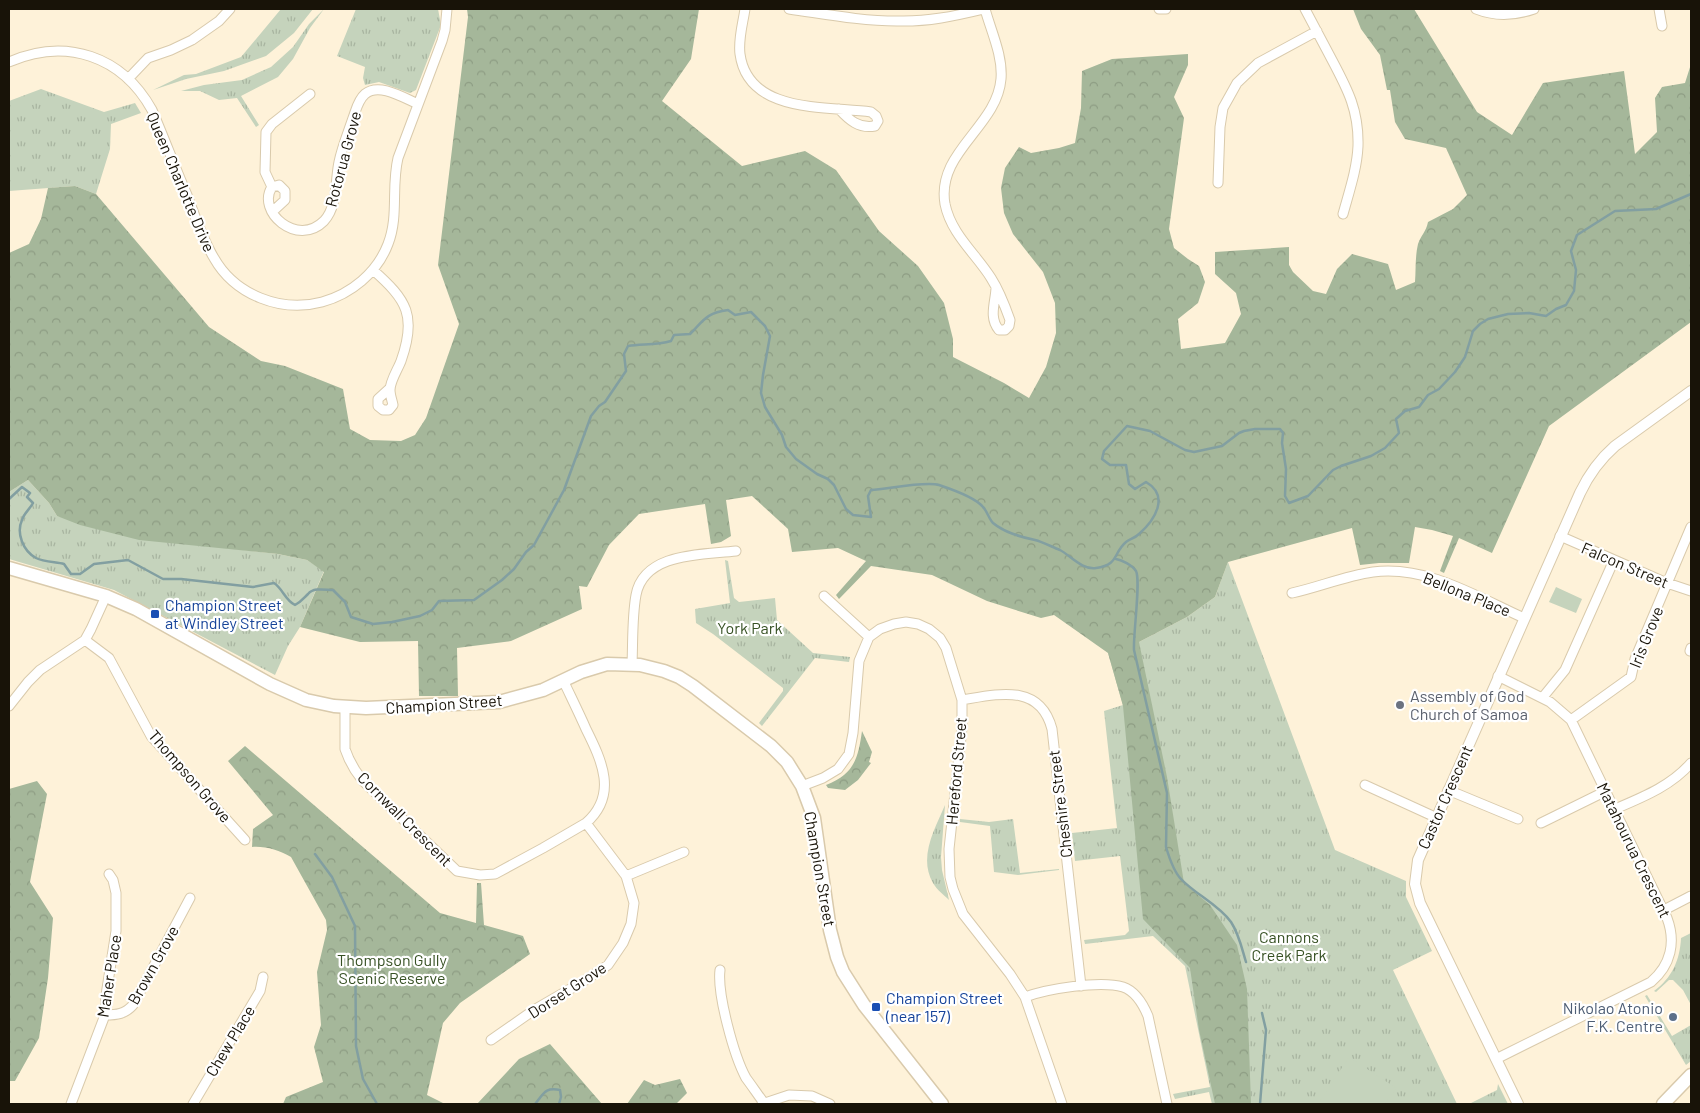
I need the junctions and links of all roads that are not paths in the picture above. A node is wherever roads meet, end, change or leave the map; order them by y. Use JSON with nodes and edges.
{"nodes":[{"id":1,"x":230,"y":9,"type":"edge"},
{"id":2,"x":447,"y":9,"type":"edge"},
{"id":3,"x":745,"y":9,"type":"edge"},
{"id":4,"x":790,"y":9,"type":"edge"},
{"id":5,"x":984,"y":9,"type":"edge"},
{"id":6,"x":1159,"y":9,"type":"edge"},
{"id":7,"x":1166,"y":9,"type":"edge"},
{"id":8,"x":1305,"y":9,"type":"edge"},
{"id":9,"x":1476,"y":9,"type":"edge"},
{"id":10,"x":1534,"y":9,"type":"edge"},
{"id":11,"x":1659,"y":9,"type":"edge"},
{"id":12,"x":1662,"y":26,"type":"dead end"},
{"id":13,"x":1317,"y":31,"type":"junction"},
{"id":14,"x":9,"y":62,"type":"edge"},
{"id":15,"x":128,"y":79,"type":"junction"},
{"id":16,"x":310,"y":94,"type":"dead end"},
{"id":17,"x":418,"y":104,"type":"junction"},
{"id":18,"x":839,"y":109,"type":"dead end"},
{"id":19,"x":1218,"y":183,"type":"dead end"},
{"id":20,"x":272,"y":187,"type":"junction"},
{"id":21,"x":272,"y":212,"type":"junction"},
{"id":22,"x":1343,"y":214,"type":"dead end"},
{"id":23,"x":373,"y":270,"type":"junction"},
{"id":24,"x":996,"y":287,"type":"dead end"},
{"id":25,"x":390,"y":388,"type":"dead end"},
{"id":26,"x":1691,"y":391,"type":"edge"},
{"id":27,"x":1691,"y":527,"type":"edge"},
{"id":28,"x":1560,"y":536,"type":"junction"},
{"id":29,"x":736,"y":551,"type":"dead end"},
{"id":30,"x":1614,"y":560,"type":"junction"},
{"id":31,"x":9,"y":568,"type":"edge"},
{"id":32,"x":1667,"y":583,"type":"junction"},
{"id":33,"x":1691,"y":591,"type":"edge"},
{"id":34,"x":1292,"y":593,"type":"dead end"},
{"id":35,"x":106,"y":596,"type":"junction"},
{"id":36,"x":824,"y":596,"type":"dead end"},
{"id":37,"x":1524,"y":618,"type":"junction"},
{"id":38,"x":869,"y":637,"type":"junction"},
{"id":39,"x":85,"y":640,"type":"junction"},
{"id":40,"x":632,"y":664,"type":"junction"},
{"id":41,"x":1498,"y":676,"type":"junction"},
{"id":42,"x":563,"y":680,"type":"junction"},
{"id":43,"x":1543,"y":697,"type":"junction"},
{"id":44,"x":962,"y":700,"type":"junction"},
{"id":45,"x":9,"y":706,"type":"edge"},
{"id":46,"x":345,"y":708,"type":"junction"},
{"id":47,"x":1570,"y":720,"type":"junction"},
{"id":48,"x":1691,"y":763,"type":"edge"},
{"id":49,"x":1365,"y":785,"type":"dead end"},
{"id":50,"x":802,"y":786,"type":"junction"},
{"id":51,"x":1448,"y":790,"type":"junction"},
{"id":52,"x":1606,"y":791,"type":"junction"},
{"id":53,"x":1615,"y":809,"type":"junction"},
{"id":54,"x":1436,"y":817,"type":"junction"},
{"id":55,"x":1518,"y":819,"type":"dead end"},
{"id":56,"x":586,"y":823,"type":"junction"},
{"id":57,"x":1541,"y":823,"type":"dead end"},
{"id":58,"x":245,"y":840,"type":"dead end"},
{"id":59,"x":684,"y":852,"type":"dead end"},
{"id":60,"x":109,"y":874,"type":"dead end"},
{"id":61,"x":626,"y":876,"type":"junction"},
{"id":62,"x":1691,"y":896,"type":"edge"},
{"id":63,"x":190,"y":898,"type":"dead end"},
{"id":64,"x":1664,"y":910,"type":"junction"},
{"id":65,"x":720,"y":970,"type":"dead end"},
{"id":66,"x":264,"y":977,"type":"dead end"},
{"id":67,"x":1081,"y":986,"type":"junction"},
{"id":68,"x":1025,"y":997,"type":"junction"},
{"id":69,"x":105,"y":1015,"type":"junction"},
{"id":70,"x":491,"y":1040,"type":"dead end"},
{"id":71,"x":1496,"y":1059,"type":"junction"},
{"id":72,"x":1691,"y":1075,"type":"edge"},
{"id":73,"x":71,"y":1104,"type":"edge"},
{"id":74,"x":193,"y":1104,"type":"edge"},
{"id":75,"x":763,"y":1104,"type":"edge"},
{"id":76,"x":830,"y":1104,"type":"edge"},
{"id":77,"x":942,"y":1104,"type":"edge"},
{"id":78,"x":1062,"y":1104,"type":"edge"},
{"id":79,"x":1167,"y":1104,"type":"edge"},
{"id":80,"x":1518,"y":1104,"type":"edge"},
{"id":81,"x":1662,"y":1104,"type":"edge"}],
"edges":[{"from":1,"to":15,"type":"street"},
{"from":2,"to":17,"type":"street","name":"Queen Charlotte Drive"},
{"from":3,"to":18,"type":"street"},
{"from":4,"to":5,"type":"street"},
{"from":5,"to":24,"type":"street"},
{"from":6,"to":7,"type":"street"},
{"from":8,"to":13,"type":"street"},
{"from":9,"to":10,"type":"street"},
{"from":11,"to":12,"type":"street"},
{"from":13,"to":19,"type":"street"},
{"from":13,"to":22,"type":"street"},
{"from":14,"to":15,"type":"street","name":"Queen Charlotte Drive"},
{"from":15,"to":23,"type":"street","name":"Queen Charlotte Drive"},
{"from":16,"to":20,"type":"street"},
{"from":17,"to":21,"type":"street","name":"Rotorua Grove"},
{"from":17,"to":23,"type":"street","name":"Queen Charlotte Drive"},
{"from":20,"to":21,"type":"street"},
{"from":20,"to":21,"type":"street"},
{"from":23,"to":25,"type":"street"},
{"from":26,"to":28,"type":"street","name":"Castor Crescent"},
{"from":27,"to":32,"type":"street","name":"Iris Grove"},
{"from":28,"to":30,"type":"street","name":"Falcon Street"},
{"from":28,"to":37,"type":"street","name":"Castor Crescent"},
{"from":29,"to":40,"type":"street"},
{"from":30,"to":32,"type":"street","name":"Falcon Street"},
{"from":30,"to":43,"type":"street"},
{"from":31,"to":35,"type":"main road","name":"Champion Street"},
{"from":32,"to":33,"type":"street","name":"Falcon Street"},
{"from":32,"to":47,"type":"street","name":"Iris Grove"},
{"from":34,"to":37,"type":"street","name":"Bellona Place"},
{"from":35,"to":39,"type":"street"},
{"from":35,"to":46,"type":"main road","name":"Champion Street"},
{"from":36,"to":38,"type":"street"},
{"from":37,"to":41,"type":"street","name":"Castor Crescent"},
{"from":38,"to":44,"type":"street","name":"Hereford Street"},
{"from":38,"to":50,"type":"street"},
{"from":39,"to":45,"type":"street"},
{"from":39,"to":58,"type":"street","name":"Thompson Grove"},
{"from":40,"to":42,"type":"main road","name":"Champion Street"},
{"from":40,"to":50,"type":"main road","name":"Champion Street"},
{"from":41,"to":43,"type":"street","name":"Matahourua Crescent"},
{"from":41,"to":51,"type":"street","name":"Castor Crescent"},
{"from":42,"to":46,"type":"main road","name":"Champion Street"},
{"from":42,"to":56,"type":"street","name":"Cornwall Crescent"},
{"from":43,"to":47,"type":"street","name":"Matahourua Crescent"},
{"from":44,"to":67,"type":"street","name":"Cheshire Street"},
{"from":44,"to":68,"type":"street","name":"Hereford Street"},
{"from":46,"to":56,"type":"street","name":"Cornwall Crescent"},
{"from":47,"to":52,"type":"street","name":"Matahourua Crescent"},
{"from":48,"to":53,"type":"street"},
{"from":49,"to":54,"type":"street"},
{"from":50,"to":77,"type":"main road","name":"Champion Street"},
{"from":51,"to":54,"type":"street","name":"Castor Crescent"},
{"from":51,"to":55,"type":"street"},
{"from":52,"to":53,"type":"street","name":"Matahourua Crescent"},
{"from":52,"to":57,"type":"street"},
{"from":53,"to":64,"type":"street","name":"Matahourua Crescent"},
{"from":54,"to":71,"type":"street","name":"Castor Crescent"},
{"from":56,"to":61,"type":"street","name":"Dorset Grove"},
{"from":59,"to":61,"type":"street"},
{"from":60,"to":69,"type":"street","name":"Maher Place"},
{"from":61,"to":70,"type":"street","name":"Dorset Grove"},
{"from":62,"to":64,"type":"street"},
{"from":63,"to":69,"type":"street","name":"Brown Grove"},
{"from":64,"to":71,"type":"street","name":"Matahourua Crescent"},
{"from":65,"to":75,"type":"street"},
{"from":66,"to":74,"type":"street","name":"Chew Place"},
{"from":67,"to":68,"type":"street"},
{"from":67,"to":79,"type":"street"},
{"from":68,"to":78,"type":"street","name":"Hereford Street"},
{"from":69,"to":73,"type":"street","name":"Maher Place"},
{"from":71,"to":80,"type":"street","name":"Castor Crescent"},
{"from":72,"to":81,"type":"main road"},
{"from":75,"to":76,"type":"street"}]}
